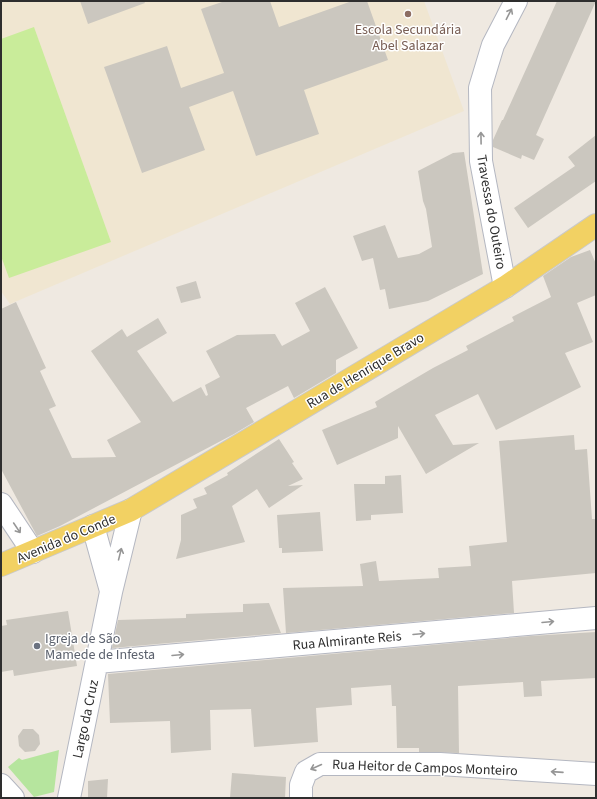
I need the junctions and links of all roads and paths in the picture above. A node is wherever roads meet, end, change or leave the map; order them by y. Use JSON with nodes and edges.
{"nodes":[{"id":1,"x":516,"y":1,"type":"edge"},
{"id":2,"x":596,"y":225,"type":"edge"},
{"id":3,"x":505,"y":287,"type":"junction"},
{"id":4,"x":1,"y":504,"type":"edge"},
{"id":5,"x":132,"y":510,"type":"junction"},
{"id":6,"x":93,"y":526,"type":"junction"},
{"id":7,"x":33,"y":552,"type":"junction"},
{"id":8,"x":1,"y":565,"type":"edge"},
{"id":9,"x":111,"y":592,"type":"junction"},
{"id":10,"x":596,"y":618,"type":"edge"},
{"id":11,"x":97,"y":662,"type":"junction"},
{"id":12,"x":596,"y":774,"type":"edge"},
{"id":13,"x":1,"y":785,"type":"edge"},
{"id":14,"x":13,"y":798,"type":"edge"},
{"id":15,"x":69,"y":798,"type":"edge"},
{"id":16,"x":301,"y":798,"type":"edge"}],
"edges":[{"from":3,"to":1,"type":"street","name":"Travessa do Outeiro","one_way":true},
{"from":2,"to":3,"type":"main road","name":"Rua de Henrique Bravo"},
{"from":3,"to":5,"type":"main road","name":"Rua de Henrique Bravo"},
{"from":4,"to":7,"type":"street","one_way":true},
{"from":5,"to":6,"type":"main road","name":"Avenida do Conde"},
{"from":9,"to":5,"type":"street","name":"Largo da Cruz","one_way":true},
{"from":6,"to":7,"type":"main road","name":"Avenida do Conde"},
{"from":6,"to":9,"type":"street","name":"Largo da Cruz"},
{"from":7,"to":8,"type":"main road","name":"Avenida do Conde"},
{"from":9,"to":11,"type":"street","name":"Largo da Cruz"},
{"from":11,"to":10,"type":"street","name":"Rua Almirante Reis","one_way":true},
{"from":11,"to":15,"type":"street","name":"Largo da Cruz"},
{"from":12,"to":16,"type":"street","name":"Rua Heitor de Campos Monteiro","one_way":true},
{"from":13,"to":14,"type":"street"}]}
